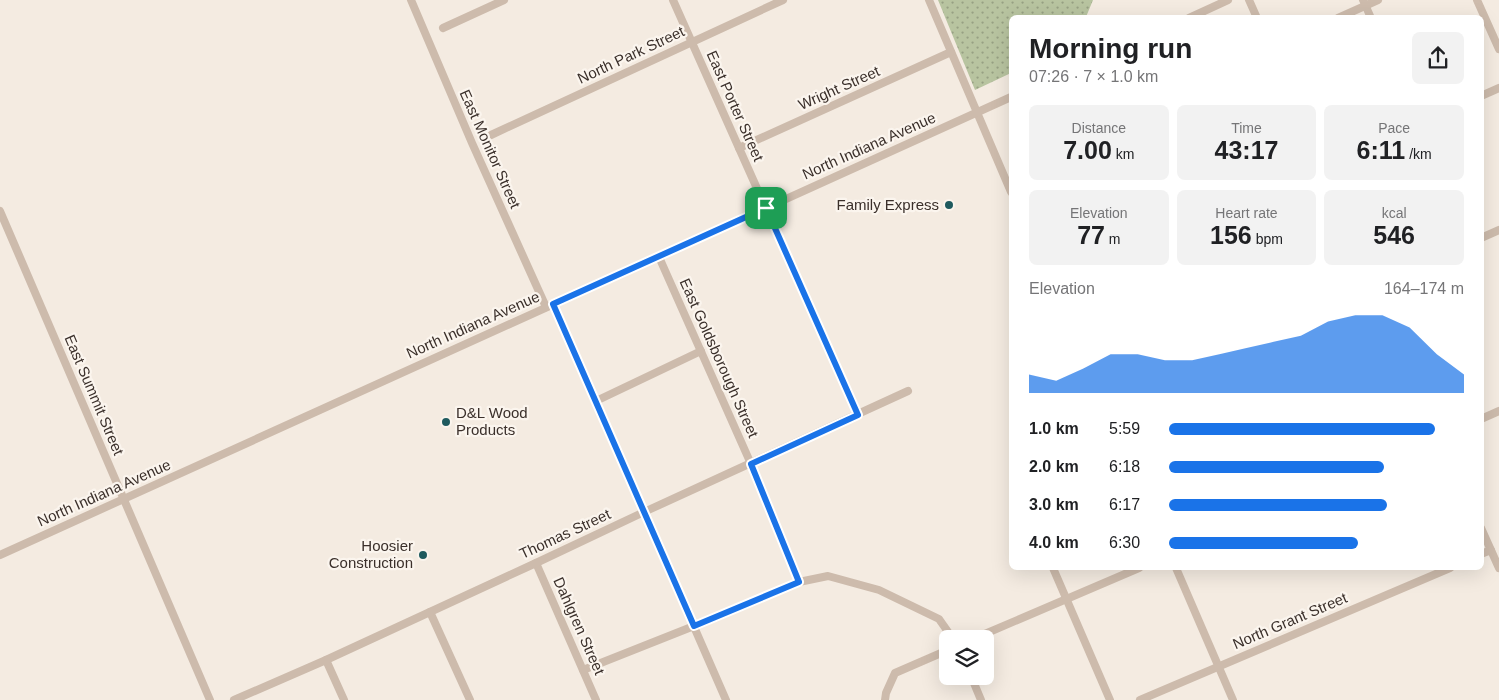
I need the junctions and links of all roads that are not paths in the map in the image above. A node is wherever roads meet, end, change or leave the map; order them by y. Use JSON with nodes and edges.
{"nodes":[{"id":1,"x":411,"y":0,"type":"edge"},
{"id":2,"x":504,"y":0,"type":"edge"},
{"id":3,"x":673,"y":0,"type":"edge"},
{"id":4,"x":783,"y":0,"type":"edge"},
{"id":5,"x":928,"y":0,"type":"edge"},
{"id":6,"x":1228,"y":0,"type":"edge"},
{"id":7,"x":1249,"y":0,"type":"edge"},
{"id":8,"x":1378,"y":0,"type":"edge"},
{"id":9,"x":1477,"y":0,"type":"edge"},
{"id":10,"x":1365,"y":3,"type":"edge"},
{"id":11,"x":1196,"y":15,"type":"edge"},
{"id":12,"x":1256,"y":15,"type":"edge"},
{"id":13,"x":1343,"y":15,"type":"edge"},
{"id":14,"x":1370,"y":15,"type":"edge"},
{"id":15,"x":1484,"y":15,"type":"edge"},
{"id":16,"x":1484,"y":16,"type":"edge"},
{"id":17,"x":442,"y":28,"type":"dead end"},
{"id":18,"x":692,"y":41,"type":"junction"},
{"id":19,"x":1499,"y":49,"type":"edge"},
{"id":20,"x":951,"y":52,"type":"junction"},
{"id":21,"x":1499,"y":88,"type":"edge"},
{"id":22,"x":1484,"y":95,"type":"edge"},
{"id":23,"x":1009,"y":97,"type":"edge"},
{"id":24,"x":977,"y":112,"type":"junction"},
{"id":25,"x":491,"y":135,"type":"dead end"},
{"id":26,"x":739,"y":148,"type":"junction"},
{"id":27,"x":1009,"y":187,"type":"edge"},
{"id":28,"x":766,"y":208,"type":"junction"},
{"id":29,"x":0,"y":211,"type":"edge"},
{"id":30,"x":1499,"y":230,"type":"edge"},
{"id":31,"x":1484,"y":237,"type":"edge"},
{"id":32,"x":659,"y":257,"type":"junction"},
{"id":33,"x":550,"y":306,"type":"junction"},
{"id":34,"x":701,"y":352,"type":"junction"},
{"id":35,"x":908,"y":391,"type":"dead end"},
{"id":36,"x":596,"y":401,"type":"junction"},
{"id":37,"x":1499,"y":411,"type":"edge"},
{"id":38,"x":858,"y":415,"type":"junction"},
{"id":39,"x":1484,"y":418,"type":"edge"},
{"id":40,"x":751,"y":464,"type":"junction"},
{"id":41,"x":123,"y":500,"type":"junction"},
{"id":42,"x":644,"y":512,"type":"junction"},
{"id":43,"x":1484,"y":535,"type":"edge"},
{"id":44,"x":1491,"y":550,"type":"junction"},
{"id":45,"x":1484,"y":553,"type":"edge"},
{"id":46,"x":0,"y":555,"type":"edge"},
{"id":47,"x":536,"y":563,"type":"junction"},
{"id":48,"x":1499,"y":568,"type":"edge"},
{"id":49,"x":1053,"y":570,"type":"edge"},
{"id":50,"x":1134,"y":570,"type":"edge"},
{"id":51,"x":1177,"y":570,"type":"edge"},
{"id":52,"x":1445,"y":570,"type":"edge"},
{"id":53,"x":799,"y":582,"type":"junction"},
{"id":54,"x":1066,"y":598,"type":"junction"},
{"id":55,"x":430,"y":612,"type":"junction"},
{"id":56,"x":694,"y":626,"type":"junction"},
{"id":57,"x":947,"y":630,"type":"edge"},
{"id":58,"x":993,"y":630,"type":"edge"},
{"id":59,"x":939,"y":654,"type":"edge"},
{"id":60,"x":326,"y":660,"type":"junction"},
{"id":61,"x":1218,"y":667,"type":"junction"},
{"id":62,"x":583,"y":670,"type":"junction"},
{"id":63,"x":975,"y":685,"type":"edge"},
{"id":64,"x":210,"y":700,"type":"edge"},
{"id":65,"x":234,"y":700,"type":"edge"},
{"id":66,"x":344,"y":700,"type":"edge"},
{"id":67,"x":470,"y":700,"type":"edge"},
{"id":68,"x":596,"y":700,"type":"edge"},
{"id":69,"x":726,"y":700,"type":"edge"},
{"id":70,"x":885,"y":700,"type":"edge"},
{"id":71,"x":981,"y":700,"type":"edge"},
{"id":72,"x":1110,"y":700,"type":"edge"},
{"id":73,"x":1140,"y":700,"type":"edge"},
{"id":74,"x":1233,"y":700,"type":"edge"}],
"edges":[{"from":1,"to":33,"type":"street","name":"East Monitor Street"},
{"from":2,"to":17,"type":"street"},
{"from":3,"to":18,"type":"street","name":"East Porter Street"},
{"from":4,"to":18,"type":"street","name":"North Park Street"},
{"from":5,"to":20,"type":"street"},
{"from":6,"to":11,"type":"street"},
{"from":7,"to":12,"type":"street"},
{"from":8,"to":10,"type":"street"},
{"from":9,"to":15,"type":"street"},
{"from":10,"to":13,"type":"street"},
{"from":10,"to":14,"type":"street"},
{"from":16,"to":19,"type":"street"},
{"from":18,"to":25,"type":"street","name":"North Park Street"},
{"from":18,"to":26,"type":"street","name":"East Porter Street"},
{"from":20,"to":24,"type":"street"},
{"from":20,"to":26,"type":"street","name":"Wright Street"},
{"from":21,"to":22,"type":"street"},
{"from":23,"to":24,"type":"street","name":"North Indiana Avenue"},
{"from":24,"to":27,"type":"street"},
{"from":24,"to":28,"type":"street","name":"North Indiana Avenue"},
{"from":26,"to":28,"type":"street","name":"East Porter Street"},
{"from":28,"to":32,"type":"street","name":"North Indiana Avenue"},
{"from":28,"to":38,"type":"street","name":"East Porter Street"},
{"from":29,"to":41,"type":"street","name":"East Summit Street"},
{"from":30,"to":31,"type":"street"},
{"from":32,"to":33,"type":"street","name":"North Indiana Avenue"},
{"from":32,"to":34,"type":"street","name":"East Goldsborough Street"},
{"from":33,"to":36,"type":"street","name":"East Monitor Street"},
{"from":33,"to":41,"type":"street","name":"North Indiana Avenue"},
{"from":34,"to":36,"type":"street"},
{"from":34,"to":40,"type":"street","name":"East Goldsborough Street"},
{"from":35,"to":38,"type":"street","name":"Thomas Street"},
{"from":36,"to":42,"type":"street","name":"East Monitor Street"},
{"from":37,"to":39,"type":"street"},
{"from":38,"to":40,"type":"street","name":"Thomas Street"},
{"from":40,"to":42,"type":"street","name":"Thomas Street"},
{"from":40,"to":53,"type":"street","name":"East Goldsborough Street"},
{"from":41,"to":46,"type":"street","name":"North Indiana Avenue"},
{"from":41,"to":64,"type":"street","name":"East Summit Street"},
{"from":42,"to":47,"type":"street","name":"Thomas Street"},
{"from":42,"to":56,"type":"street","name":"East Monitor Street"},
{"from":43,"to":44,"type":"street"},
{"from":44,"to":45,"type":"street"},
{"from":44,"to":48,"type":"street"},
{"from":47,"to":55,"type":"street","name":"Thomas Street"},
{"from":47,"to":62,"type":"street","name":"Dahlgren Street"},
{"from":49,"to":54,"type":"street"},
{"from":50,"to":54,"type":"street"},
{"from":51,"to":61,"type":"street"},
{"from":52,"to":61,"type":"street","name":"North Grant Street"},
{"from":53,"to":56,"type":"street"},
{"from":53,"to":57,"type":"street"},
{"from":54,"to":58,"type":"street"},
{"from":54,"to":72,"type":"street"},
{"from":55,"to":60,"type":"street","name":"Thomas Street"},
{"from":55,"to":67,"type":"street"},
{"from":56,"to":62,"type":"street"},
{"from":56,"to":69,"type":"street","name":"East Monitor Street"},
{"from":59,"to":70,"type":"street"},
{"from":60,"to":65,"type":"street","name":"Thomas Street"},
{"from":60,"to":66,"type":"street"},
{"from":61,"to":73,"type":"street","name":"North Grant Street"},
{"from":61,"to":74,"type":"street"},
{"from":62,"to":68,"type":"street","name":"Dahlgren Street"},
{"from":63,"to":71,"type":"street"}]}
